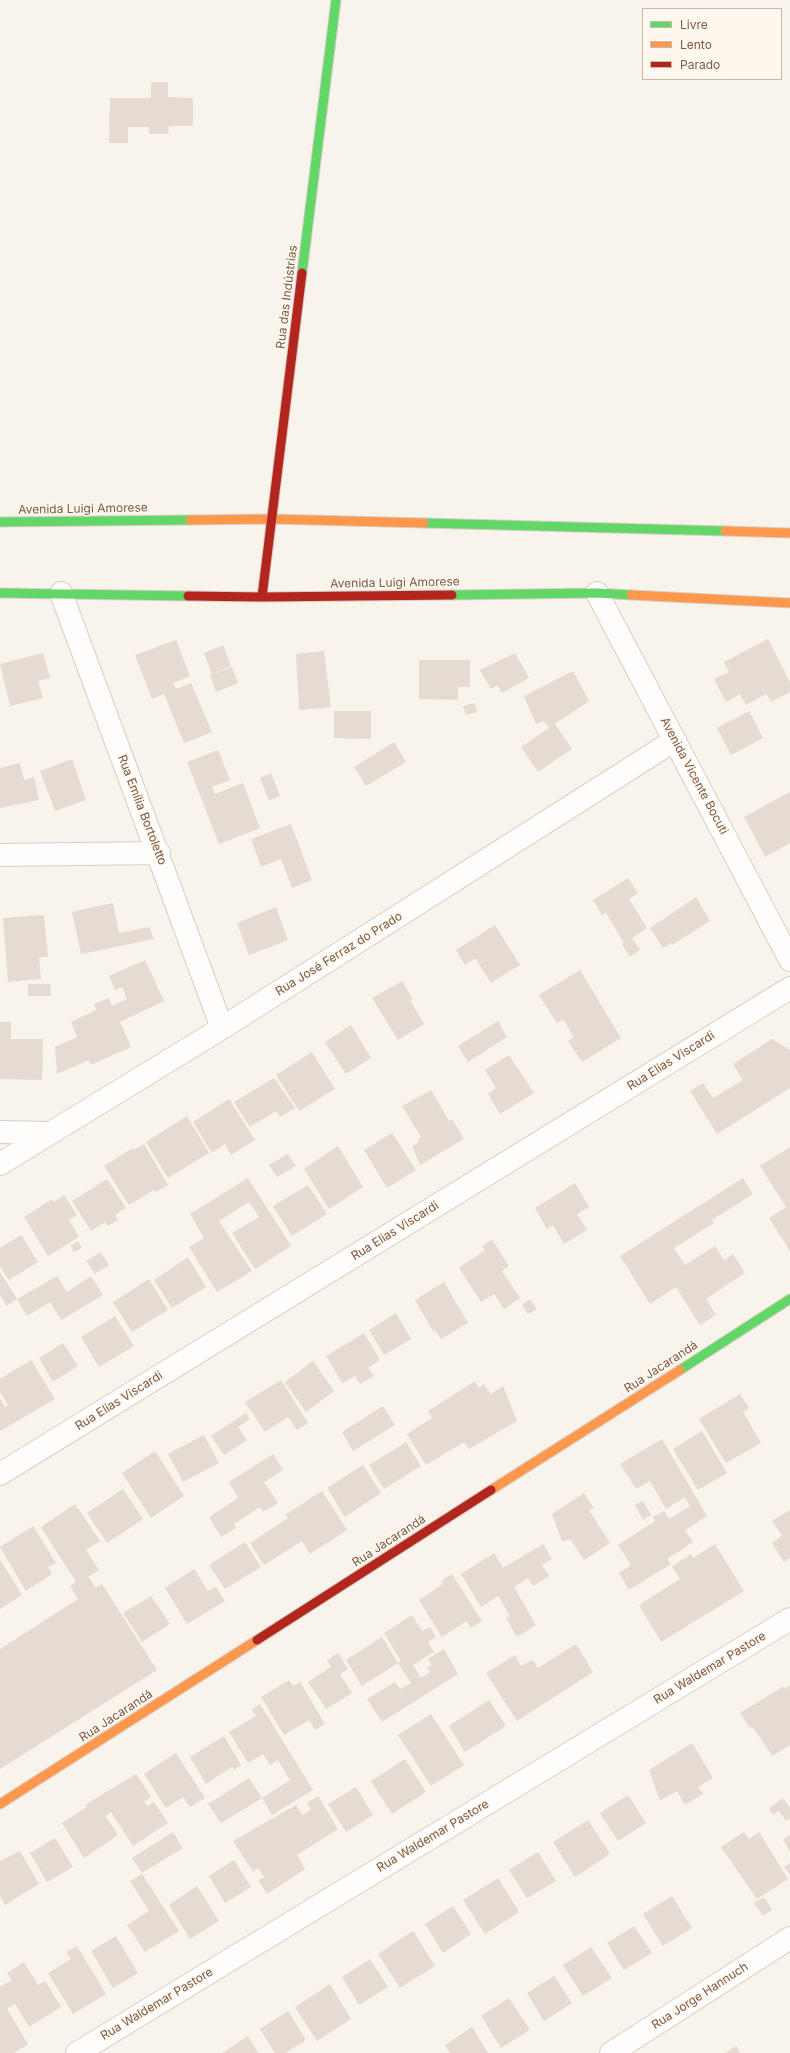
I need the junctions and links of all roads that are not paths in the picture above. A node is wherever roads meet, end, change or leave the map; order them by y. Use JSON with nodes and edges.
{"nodes":[{"id":1,"x":336,"y":0,"type":"edge"},
{"id":2,"x":271,"y":519,"type":"junction"},
{"id":3,"x":0,"y":522,"type":"edge"},
{"id":4,"x":790,"y":533,"type":"edge"},
{"id":5,"x":0,"y":593,"type":"edge"},
{"id":6,"x":60,"y":593,"type":"junction"},
{"id":7,"x":597,"y":593,"type":"junction"},
{"id":8,"x":262,"y":597,"type":"junction"},
{"id":9,"x":790,"y":603,"type":"edge"},
{"id":10,"x":675,"y":740,"type":"junction"},
{"id":11,"x":159,"y":853,"type":"junction"},
{"id":12,"x":0,"y":855,"type":"edge"},
{"id":13,"x":790,"y":960,"type":"edge"},
{"id":14,"x":790,"y":988,"type":"edge"},
{"id":15,"x":222,"y":1028,"type":"junction"},
{"id":16,"x":0,"y":1132,"type":"edge"},
{"id":17,"x":48,"y":1133,"type":"junction"},
{"id":18,"x":0,"y":1164,"type":"edge"},
{"id":19,"x":790,"y":1299,"type":"edge"},
{"id":20,"x":0,"y":1474,"type":"edge"},
{"id":21,"x":790,"y":1619,"type":"edge"},
{"id":22,"x":0,"y":1804,"type":"edge"},
{"id":23,"x":790,"y":1938,"type":"edge"},
{"id":24,"x":77,"y":2053,"type":"edge"},
{"id":25,"x":611,"y":2053,"type":"edge"}],
"edges":[{"from":1,"to":2,"type":"street","name":"Rua das Indústrias"},
{"from":2,"to":3,"type":"street","name":"Avenida Luigi Amorese"},
{"from":2,"to":4,"type":"street","name":"Avenida Luigi Amorese"},
{"from":2,"to":8,"type":"street","name":"Rua das Indústrias"},
{"from":5,"to":6,"type":"street","name":"Avenida Luigi Amorese"},
{"from":6,"to":8,"type":"street","name":"Avenida Luigi Amorese"},
{"from":6,"to":11,"type":"street","name":"Rua Emília Bortoletto"},
{"from":7,"to":8,"type":"street","name":"Avenida Luigi Amorese"},
{"from":7,"to":9,"type":"street","name":"Avenida Luigi Amorese"},
{"from":7,"to":10,"type":"street","name":"Avenida Vicente Bocuti"},
{"from":10,"to":13,"type":"street","name":"Avenida Vicente Bocuti"},
{"from":10,"to":15,"type":"street","name":"Rua José Ferraz do Prado"},
{"from":11,"to":12,"type":"street"},
{"from":11,"to":15,"type":"street","name":"Rua Emília Bortoletto"},
{"from":14,"to":20,"type":"street","name":"Rua Elias Viscardi"},
{"from":15,"to":17,"type":"street","name":"Rua José Ferraz do Prado"},
{"from":16,"to":17,"type":"street"},
{"from":17,"to":18,"type":"street","name":"Rua José Ferraz do Prado"},
{"from":19,"to":22,"type":"street","name":"Rua Jacarandá"},
{"from":21,"to":24,"type":"street","name":"Rua Waldemar Pastore"},
{"from":23,"to":25,"type":"street","name":"Rua Jorge Hannuch"}]}
